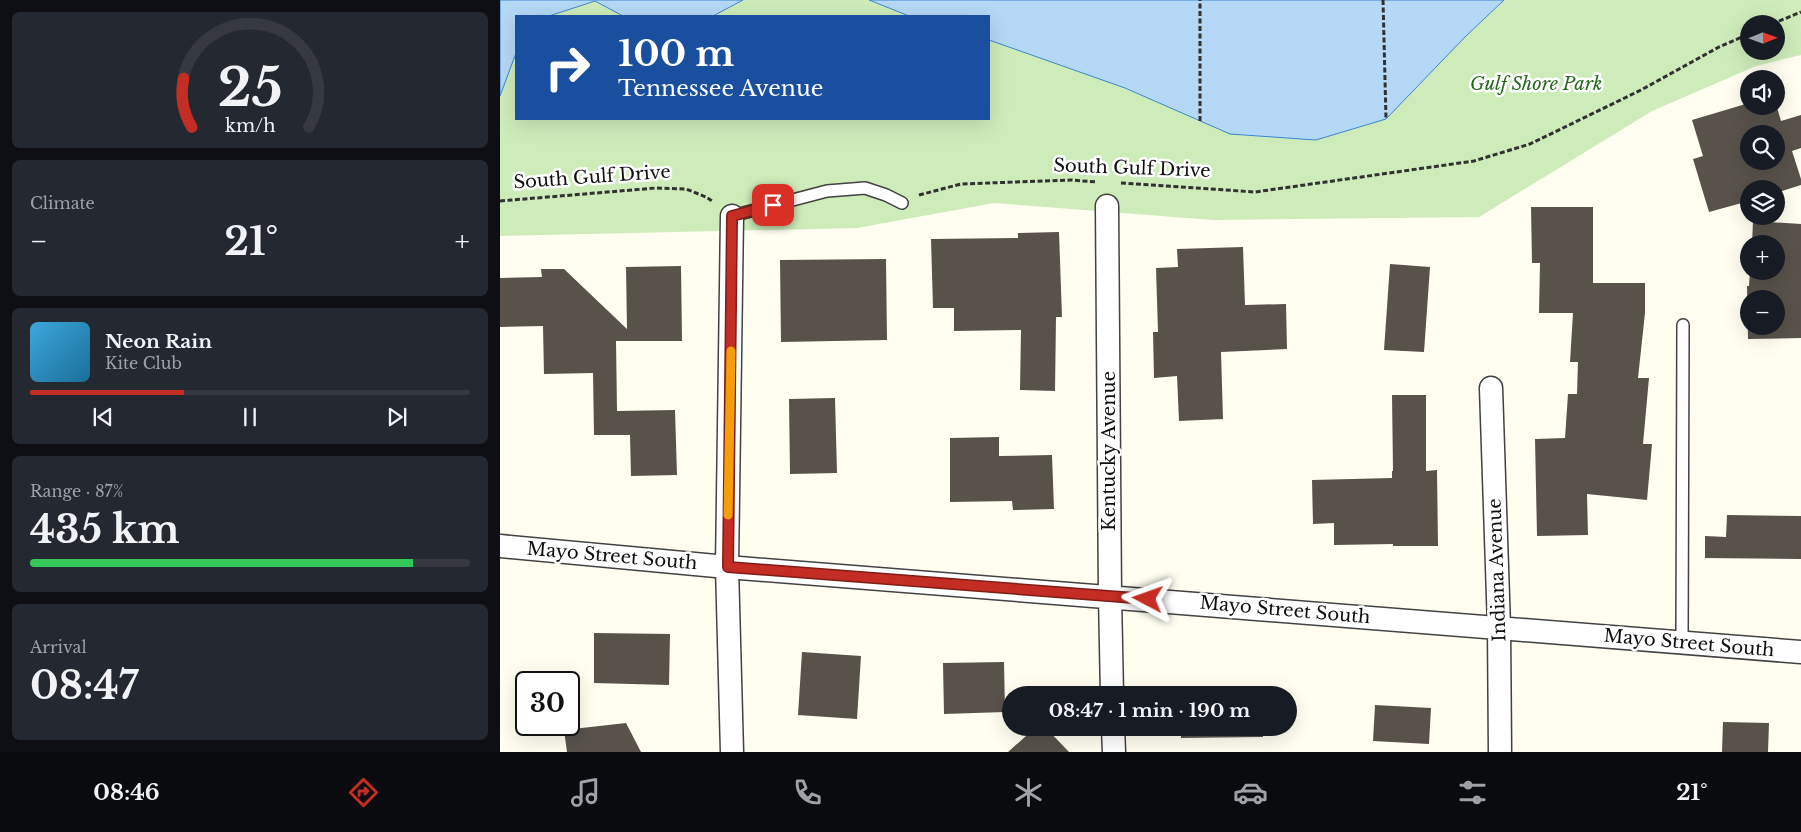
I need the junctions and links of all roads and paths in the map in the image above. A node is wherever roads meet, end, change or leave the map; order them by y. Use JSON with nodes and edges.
{"nodes":[{"id":1,"x":1200,"y":0,"type":"edge"},
{"id":2,"x":1383,"y":0,"type":"edge"},
{"id":3,"x":1801,"y":12,"type":"edge"},
{"id":4,"x":1785,"y":19,"type":"edge"},
{"id":5,"x":1740,"y":38,"type":"edge"},
{"id":6,"x":1386,"y":118,"type":"dead end"},
{"id":7,"x":1200,"y":121,"type":"dead end"},
{"id":8,"x":1101,"y":182,"type":"dead end"},
{"id":9,"x":1120,"y":183,"type":"dead end"},
{"id":10,"x":500,"y":201,"type":"edge"},
{"id":11,"x":902,"y":203,"type":"joint"},
{"id":12,"x":1107,"y":206,"type":"dead end"},
{"id":13,"x":732,"y":216,"type":"junction"},
{"id":14,"x":1683,"y":325,"type":"dead end"},
{"id":15,"x":1491,"y":388,"type":"dead end"},
{"id":16,"x":500,"y":546,"type":"edge"},
{"id":17,"x":728,"y":567,"type":"junction"},
{"id":18,"x":1110,"y":596,"type":"junction"},
{"id":19,"x":1499,"y":627,"type":"junction"},
{"id":20,"x":1682,"y":642,"type":"junction"},
{"id":21,"x":1801,"y":652,"type":"edge"},
{"id":22,"x":1112,"y":686,"type":"edge"},
{"id":23,"x":1113,"y":736,"type":"edge"},
{"id":24,"x":732,"y":752,"type":"edge"},
{"id":25,"x":1114,"y":752,"type":"edge"},
{"id":26,"x":1500,"y":752,"type":"edge"}],
"edges":[{"from":1,"to":7,"type":"path"},
{"from":2,"to":6,"type":"path"},
{"from":3,"to":4,"type":"path"},
{"from":5,"to":9,"type":"path","name":"South Gulf Drive"},
{"from":8,"to":11,"type":"path","name":"South Gulf Drive"},
{"from":10,"to":13,"type":"path","name":"South Gulf Drive"},
{"from":11,"to":13,"type":"lane"},
{"from":12,"to":18,"type":"street","name":"Kentucky Avenue"},
{"from":13,"to":17,"type":"street"},
{"from":14,"to":20,"type":"lane"},
{"from":15,"to":19,"type":"street","name":"Indiana Avenue"},
{"from":16,"to":17,"type":"street","name":"Mayo Street South"},
{"from":17,"to":18,"type":"street","name":"Mayo Street South"},
{"from":17,"to":24,"type":"street"},
{"from":18,"to":19,"type":"street","name":"Mayo Street South"},
{"from":18,"to":22,"type":"street","name":"Kentucky Avenue"},
{"from":19,"to":20,"type":"street","name":"Mayo Street South"},
{"from":19,"to":26,"type":"street","name":"Indiana Avenue"},
{"from":20,"to":21,"type":"street","name":"Mayo Street South"},
{"from":23,"to":25,"type":"street"}]}
